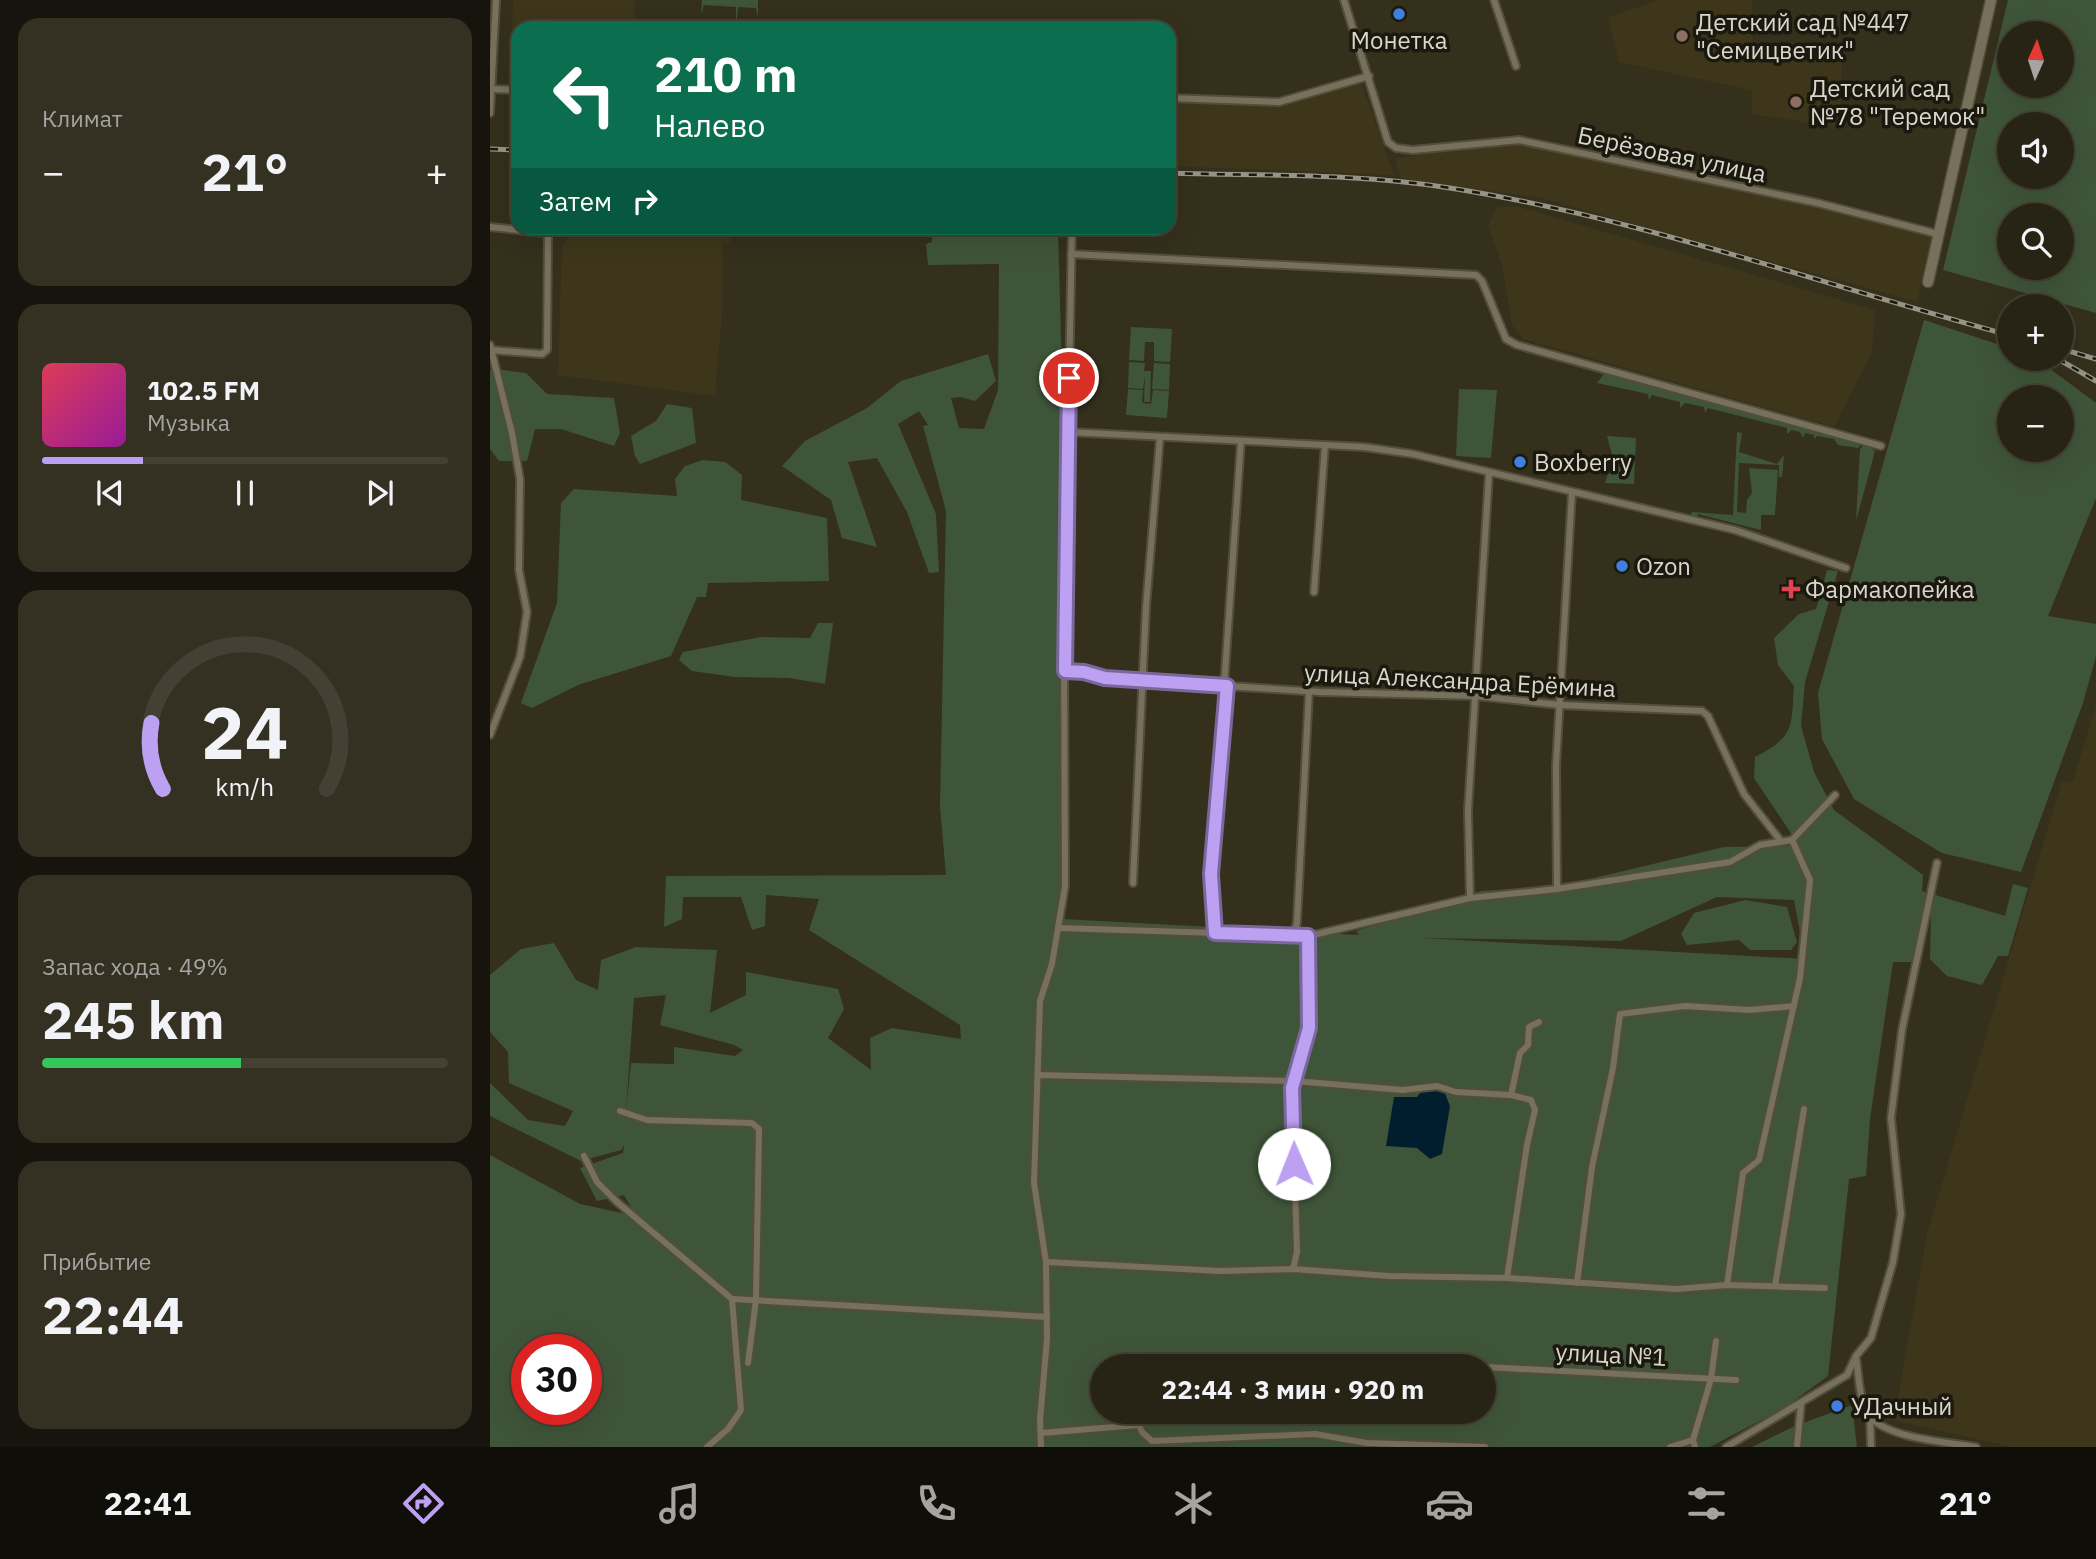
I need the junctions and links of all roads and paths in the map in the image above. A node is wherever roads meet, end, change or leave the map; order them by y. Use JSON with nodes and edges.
{"nodes":[{"id":1,"x":496,"y":0,"type":"edge"},
{"id":2,"x":1344,"y":0,"type":"edge"},
{"id":3,"x":1494,"y":0,"type":"edge"},
{"id":4,"x":1991,"y":0,"type":"edge"},
{"id":5,"x":1516,"y":66,"type":"dead end"},
{"id":6,"x":1369,"y":76,"type":"junction"},
{"id":7,"x":491,"y":89,"type":"edge"},
{"id":8,"x":511,"y":90,"type":"edge"},
{"id":9,"x":1176,"y":98,"type":"edge"},
{"id":10,"x":490,"y":113,"type":"edge"},
{"id":11,"x":490,"y":227,"type":"edge"},
{"id":12,"x":511,"y":229,"type":"edge"},
{"id":13,"x":1938,"y":234,"type":"junction"},
{"id":14,"x":548,"y":235,"type":"edge"},
{"id":15,"x":1072,"y":235,"type":"edge"},
{"id":16,"x":1072,"y":254,"type":"junction"},
{"id":17,"x":1927,"y":282,"type":"dead end"},
{"id":18,"x":491,"y":348,"type":"edge"},
{"id":19,"x":1068,"y":432,"type":"junction"},
{"id":20,"x":1160,"y":437,"type":"junction"},
{"id":21,"x":1241,"y":441,"type":"junction"},
{"id":22,"x":1325,"y":445,"type":"junction"},
{"id":23,"x":1881,"y":446,"type":"dead end"},
{"id":24,"x":1489,"y":472,"type":"junction"},
{"id":25,"x":1572,"y":492,"type":"junction"},
{"id":26,"x":1846,"y":568,"type":"dead end"},
{"id":27,"x":1314,"y":592,"type":"dead end"},
{"id":28,"x":1065,"y":671,"type":"junction"},
{"id":29,"x":1144,"y":680,"type":"junction"},
{"id":30,"x":1227,"y":686,"type":"junction"},
{"id":31,"x":1309,"y":691,"type":"junction"},
{"id":32,"x":1477,"y":696,"type":"junction"},
{"id":33,"x":1560,"y":705,"type":"junction"},
{"id":34,"x":490,"y":735,"type":"edge"},
{"id":35,"x":1835,"y":795,"type":"dead end"},
{"id":36,"x":1780,"y":840,"type":"junction"},
{"id":37,"x":1792,"y":840,"type":"junction"},
{"id":38,"x":1937,"y":863,"type":"dead end"},
{"id":39,"x":1133,"y":883,"type":"dead end"},
{"id":40,"x":1556,"y":889,"type":"junction"},
{"id":41,"x":1470,"y":898,"type":"junction"},
{"id":42,"x":1058,"y":928,"type":"junction"},
{"id":43,"x":1215,"y":933,"type":"junction"},
{"id":44,"x":1294,"y":935,"type":"junction"},
{"id":45,"x":1308,"y":936,"type":"junction"},
{"id":46,"x":1794,"y":1006,"type":"junction"},
{"id":47,"x":1539,"y":1022,"type":"dead end"},
{"id":48,"x":1038,"y":1075,"type":"junction"},
{"id":49,"x":1294,"y":1082,"type":"junction"},
{"id":50,"x":1511,"y":1096,"type":"junction"},
{"id":51,"x":1804,"y":1109,"type":"dead end"},
{"id":52,"x":620,"y":1111,"type":"dead end"},
{"id":53,"x":584,"y":1156,"type":"dead end"},
{"id":54,"x":1046,"y":1262,"type":"junction"},
{"id":55,"x":1293,"y":1269,"type":"junction"},
{"id":56,"x":1507,"y":1278,"type":"junction"},
{"id":57,"x":1577,"y":1283,"type":"junction"},
{"id":58,"x":1727,"y":1285,"type":"junction"},
{"id":59,"x":1775,"y":1286,"type":"junction"},
{"id":60,"x":1825,"y":1288,"type":"dead end"},
{"id":61,"x":732,"y":1299,"type":"junction"},
{"id":62,"x":755,"y":1299,"type":"junction"},
{"id":63,"x":1046,"y":1317,"type":"junction"},
{"id":64,"x":1716,"y":1341,"type":"dead end"},
{"id":65,"x":1856,"y":1356,"type":"junction"},
{"id":66,"x":748,"y":1363,"type":"dead end"},
{"id":67,"x":1496,"y":1368,"type":"edge"},
{"id":68,"x":1711,"y":1379,"type":"junction"},
{"id":69,"x":1736,"y":1380,"type":"dead end"},
{"id":70,"x":1801,"y":1404,"type":"junction"},
{"id":71,"x":1870,"y":1416,"type":"junction"},
{"id":72,"x":1041,"y":1433,"type":"junction"},
{"id":73,"x":1694,"y":1444,"type":"edge"},
{"id":74,"x":707,"y":1447,"type":"edge"},
{"id":75,"x":1041,"y":1447,"type":"edge"},
{"id":76,"x":1485,"y":1447,"type":"edge"},
{"id":77,"x":1670,"y":1447,"type":"edge"},
{"id":78,"x":1726,"y":1447,"type":"edge"},
{"id":79,"x":1797,"y":1447,"type":"edge"},
{"id":80,"x":1871,"y":1447,"type":"edge"},
{"id":81,"x":1976,"y":1447,"type":"edge"}],
"edges":[{"from":1,"to":7,"type":"street"},
{"from":2,"to":6,"type":"street"},
{"from":3,"to":5,"type":"street"},
{"from":4,"to":13,"type":"street"},
{"from":6,"to":9,"type":"street"},
{"from":6,"to":13,"type":"street","name":"Берёзовая улица"},
{"from":7,"to":8,"type":"street"},
{"from":7,"to":10,"type":"street"},
{"from":11,"to":12,"type":"street"},
{"from":13,"to":17,"type":"street"},
{"from":14,"to":18,"type":"street"},
{"from":15,"to":16,"type":"street"},
{"from":16,"to":19,"type":"street"},
{"from":16,"to":23,"type":"street"},
{"from":18,"to":34,"type":"street"},
{"from":19,"to":20,"type":"street"},
{"from":19,"to":28,"type":"street"},
{"from":20,"to":21,"type":"street"},
{"from":20,"to":29,"type":"street"},
{"from":21,"to":22,"type":"street"},
{"from":21,"to":30,"type":"street"},
{"from":22,"to":24,"type":"street"},
{"from":22,"to":27,"type":"street"},
{"from":24,"to":25,"type":"street"},
{"from":24,"to":32,"type":"street"},
{"from":25,"to":26,"type":"street"},
{"from":25,"to":33,"type":"street"},
{"from":28,"to":29,"type":"street","name":"улица Александра Ерёмина"},
{"from":28,"to":42,"type":"street"},
{"from":29,"to":30,"type":"street","name":"улица Александра Ерёмина"},
{"from":29,"to":39,"type":"street"},
{"from":30,"to":31,"type":"street","name":"улица Александра Ерёмина"},
{"from":30,"to":43,"type":"street"},
{"from":31,"to":32,"type":"street","name":"улица Александра Ерёмина"},
{"from":31,"to":44,"type":"street"},
{"from":32,"to":33,"type":"street","name":"улица Александра Ерёмина"},
{"from":32,"to":41,"type":"street"},
{"from":33,"to":36,"type":"street","name":"улица Александра Ерёмина"},
{"from":33,"to":40,"type":"street"},
{"from":35,"to":37,"type":"street"},
{"from":36,"to":37,"type":"street"},
{"from":36,"to":40,"type":"street"},
{"from":37,"to":46,"type":"street"},
{"from":38,"to":65,"type":"street"},
{"from":40,"to":41,"type":"street"},
{"from":41,"to":45,"type":"street"},
{"from":42,"to":43,"type":"street"},
{"from":42,"to":48,"type":"street"},
{"from":43,"to":44,"type":"street"},
{"from":44,"to":45,"type":"street"},
{"from":45,"to":49,"type":"street"},
{"from":46,"to":57,"type":"street"},
{"from":46,"to":58,"type":"street"},
{"from":47,"to":50,"type":"street"},
{"from":48,"to":49,"type":"street"},
{"from":48,"to":54,"type":"street"},
{"from":49,"to":50,"type":"street"},
{"from":49,"to":55,"type":"street"},
{"from":50,"to":56,"type":"street"},
{"from":51,"to":59,"type":"street"},
{"from":52,"to":62,"type":"street"},
{"from":53,"to":61,"type":"street"},
{"from":54,"to":55,"type":"street"},
{"from":54,"to":63,"type":"street"},
{"from":55,"to":56,"type":"street"},
{"from":56,"to":57,"type":"street"},
{"from":57,"to":58,"type":"street"},
{"from":58,"to":59,"type":"street"},
{"from":59,"to":60,"type":"street"},
{"from":61,"to":62,"type":"street"},
{"from":61,"to":74,"type":"street"},
{"from":62,"to":63,"type":"street"},
{"from":62,"to":66,"type":"street"},
{"from":63,"to":72,"type":"street"},
{"from":64,"to":68,"type":"street"},
{"from":65,"to":70,"type":"street"},
{"from":65,"to":71,"type":"street"},
{"from":67,"to":68,"type":"street","name":"улица №1"},
{"from":68,"to":69,"type":"street","name":"улица №1"},
{"from":68,"to":73,"type":"street"},
{"from":70,"to":78,"type":"street"},
{"from":70,"to":79,"type":"street"},
{"from":71,"to":80,"type":"street"},
{"from":71,"to":81,"type":"street"},
{"from":72,"to":75,"type":"street"},
{"from":72,"to":76,"type":"street"},
{"from":73,"to":77,"type":"street"}]}
